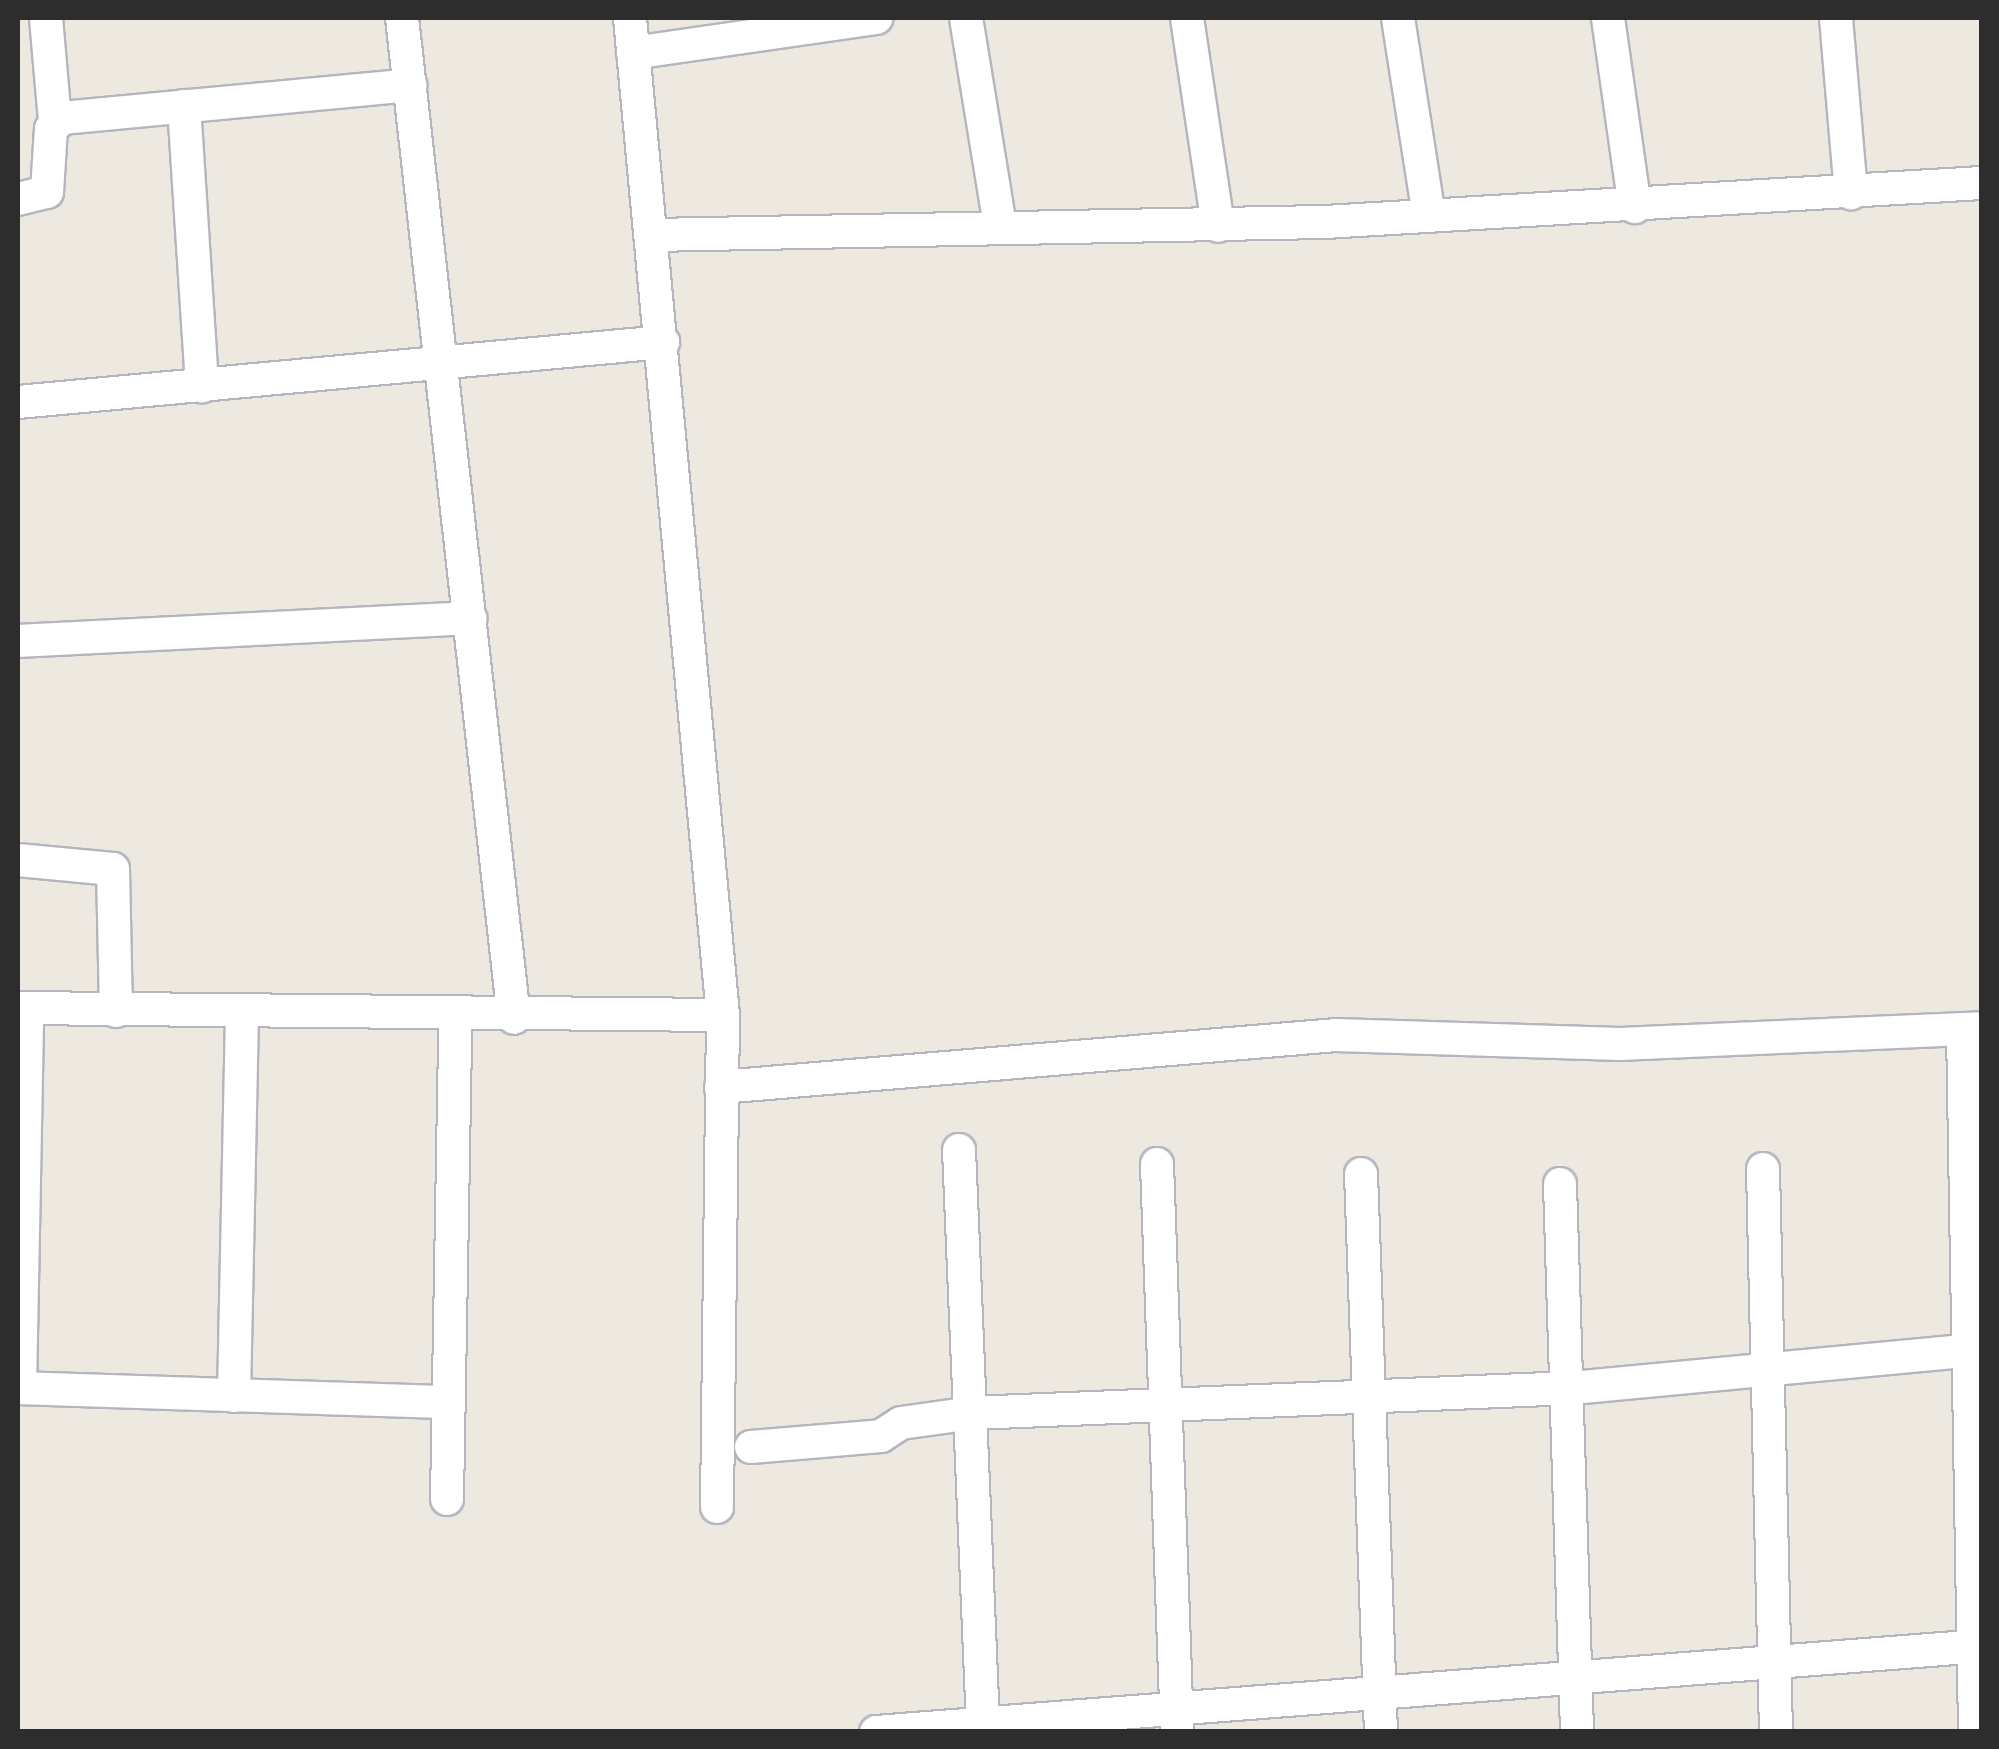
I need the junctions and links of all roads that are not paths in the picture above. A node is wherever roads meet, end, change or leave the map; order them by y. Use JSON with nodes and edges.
{"nodes":[{"id":1,"x":46,"y":18,"type":"edge"},
{"id":2,"x":402,"y":18,"type":"edge"},
{"id":3,"x":630,"y":18,"type":"edge"},
{"id":4,"x":876,"y":18,"type":"edge"},
{"id":5,"x":966,"y":18,"type":"edge"},
{"id":6,"x":1186,"y":18,"type":"edge"},
{"id":7,"x":1398,"y":18,"type":"edge"},
{"id":8,"x":1608,"y":18,"type":"edge"},
{"id":9,"x":1836,"y":18,"type":"edge"},
{"id":10,"x":634,"y":53,"type":"junction"},
{"id":11,"x":410,"y":85,"type":"junction"},
{"id":12,"x":184,"y":106,"type":"junction"},
{"id":13,"x":56,"y":121,"type":"junction"},
{"id":14,"x":1982,"y":184,"type":"edge"},
{"id":15,"x":1852,"y":193,"type":"junction"},
{"id":16,"x":18,"y":199,"type":"edge"},
{"id":17,"x":1635,"y":207,"type":"junction"},
{"id":18,"x":1428,"y":216,"type":"junction"},
{"id":19,"x":1000,"y":225,"type":"junction"},
{"id":20,"x":1218,"y":226,"type":"junction"},
{"id":21,"x":652,"y":236,"type":"junction"},
{"id":22,"x":663,"y":342,"type":"junction"},
{"id":23,"x":443,"y":369,"type":"junction"},
{"id":24,"x":202,"y":386,"type":"junction"},
{"id":25,"x":18,"y":402,"type":"edge"},
{"id":26,"x":470,"y":618,"type":"junction"},
{"id":27,"x":18,"y":641,"type":"edge"},
{"id":28,"x":18,"y":860,"type":"edge"},
{"id":29,"x":22,"y":1008,"type":"edge"},
{"id":30,"x":116,"y":1011,"type":"junction"},
{"id":31,"x":242,"y":1013,"type":"junction"},
{"id":32,"x":723,"y":1015,"type":"junction"},
{"id":33,"x":455,"y":1018,"type":"junction"},
{"id":34,"x":514,"y":1018,"type":"junction"},
{"id":35,"x":1972,"y":1029,"type":"edge"},
{"id":36,"x":721,"y":1088,"type":"junction"},
{"id":37,"x":960,"y":1150,"type":"dead end"},
{"id":38,"x":1157,"y":1164,"type":"dead end"},
{"id":39,"x":1762,"y":1170,"type":"dead end"},
{"id":40,"x":1361,"y":1174,"type":"dead end"},
{"id":41,"x":1560,"y":1184,"type":"dead end"},
{"id":42,"x":1976,"y":1350,"type":"edge"},
{"id":43,"x":1766,"y":1370,"type":"junction"},
{"id":44,"x":19,"y":1388,"type":"edge"},
{"id":45,"x":1572,"y":1388,"type":"junction"},
{"id":46,"x":234,"y":1396,"type":"junction"},
{"id":47,"x":1371,"y":1397,"type":"junction"},
{"id":48,"x":449,"y":1402,"type":"junction"},
{"id":49,"x":1171,"y":1405,"type":"junction"},
{"id":50,"x":974,"y":1413,"type":"junction"},
{"id":51,"x":751,"y":1447,"type":"dead end"},
{"id":52,"x":446,"y":1499,"type":"dead end"},
{"id":53,"x":718,"y":1507,"type":"dead end"},
{"id":54,"x":1978,"y":1646,"type":"edge"},
{"id":55,"x":1776,"y":1662,"type":"junction"},
{"id":56,"x":1576,"y":1680,"type":"junction"},
{"id":57,"x":1382,"y":1696,"type":"junction"},
{"id":58,"x":1177,"y":1722,"type":"edge"},
{"id":59,"x":984,"y":1725,"type":"junction"},
{"id":60,"x":876,"y":1732,"type":"edge"},
{"id":61,"x":1381,"y":1732,"type":"edge"},
{"id":62,"x":1577,"y":1732,"type":"edge"},
{"id":63,"x":1776,"y":1732,"type":"edge"},
{"id":64,"x":1975,"y":1732,"type":"edge"}],
"edges":[{"from":1,"to":13,"type":"street"},
{"from":2,"to":11,"type":"street"},
{"from":3,"to":10,"type":"street"},
{"from":4,"to":10,"type":"street"},
{"from":5,"to":19,"type":"street"},
{"from":6,"to":20,"type":"street"},
{"from":7,"to":18,"type":"street"},
{"from":8,"to":17,"type":"street"},
{"from":9,"to":15,"type":"street"},
{"from":10,"to":21,"type":"street"},
{"from":11,"to":12,"type":"street"},
{"from":11,"to":23,"type":"street"},
{"from":12,"to":13,"type":"street"},
{"from":12,"to":24,"type":"street"},
{"from":13,"to":16,"type":"street"},
{"from":14,"to":15,"type":"street"},
{"from":15,"to":17,"type":"street"},
{"from":17,"to":18,"type":"street"},
{"from":18,"to":20,"type":"street"},
{"from":19,"to":20,"type":"street"},
{"from":19,"to":21,"type":"street"},
{"from":21,"to":22,"type":"street"},
{"from":22,"to":23,"type":"street"},
{"from":22,"to":32,"type":"street"},
{"from":23,"to":24,"type":"street"},
{"from":23,"to":26,"type":"street"},
{"from":24,"to":25,"type":"street"},
{"from":26,"to":27,"type":"street"},
{"from":26,"to":34,"type":"street"},
{"from":28,"to":30,"type":"street"},
{"from":29,"to":30,"type":"street"},
{"from":29,"to":44,"type":"street"},
{"from":30,"to":31,"type":"street"},
{"from":31,"to":33,"type":"street"},
{"from":31,"to":46,"type":"street"},
{"from":32,"to":34,"type":"street"},
{"from":32,"to":36,"type":"street"},
{"from":33,"to":34,"type":"street"},
{"from":33,"to":48,"type":"street"},
{"from":35,"to":36,"type":"street"},
{"from":35,"to":42,"type":"street"},
{"from":36,"to":53,"type":"street"},
{"from":37,"to":50,"type":"street"},
{"from":38,"to":49,"type":"street"},
{"from":39,"to":43,"type":"street"},
{"from":40,"to":47,"type":"street"},
{"from":41,"to":45,"type":"street"},
{"from":42,"to":43,"type":"street"},
{"from":42,"to":54,"type":"street"},
{"from":43,"to":45,"type":"street"},
{"from":43,"to":55,"type":"street"},
{"from":44,"to":46,"type":"street"},
{"from":45,"to":47,"type":"street"},
{"from":45,"to":56,"type":"street"},
{"from":46,"to":48,"type":"street"},
{"from":47,"to":49,"type":"street"},
{"from":47,"to":57,"type":"street"},
{"from":48,"to":52,"type":"street"},
{"from":49,"to":50,"type":"street"},
{"from":49,"to":58,"type":"street"},
{"from":50,"to":51,"type":"street"},
{"from":50,"to":59,"type":"street"},
{"from":54,"to":55,"type":"street"},
{"from":54,"to":64,"type":"street"},
{"from":55,"to":56,"type":"street"},
{"from":55,"to":63,"type":"street"},
{"from":56,"to":57,"type":"street"},
{"from":56,"to":62,"type":"street"},
{"from":57,"to":58,"type":"street"},
{"from":57,"to":61,"type":"street"},
{"from":58,"to":59,"type":"street"},
{"from":59,"to":60,"type":"street"}]}
